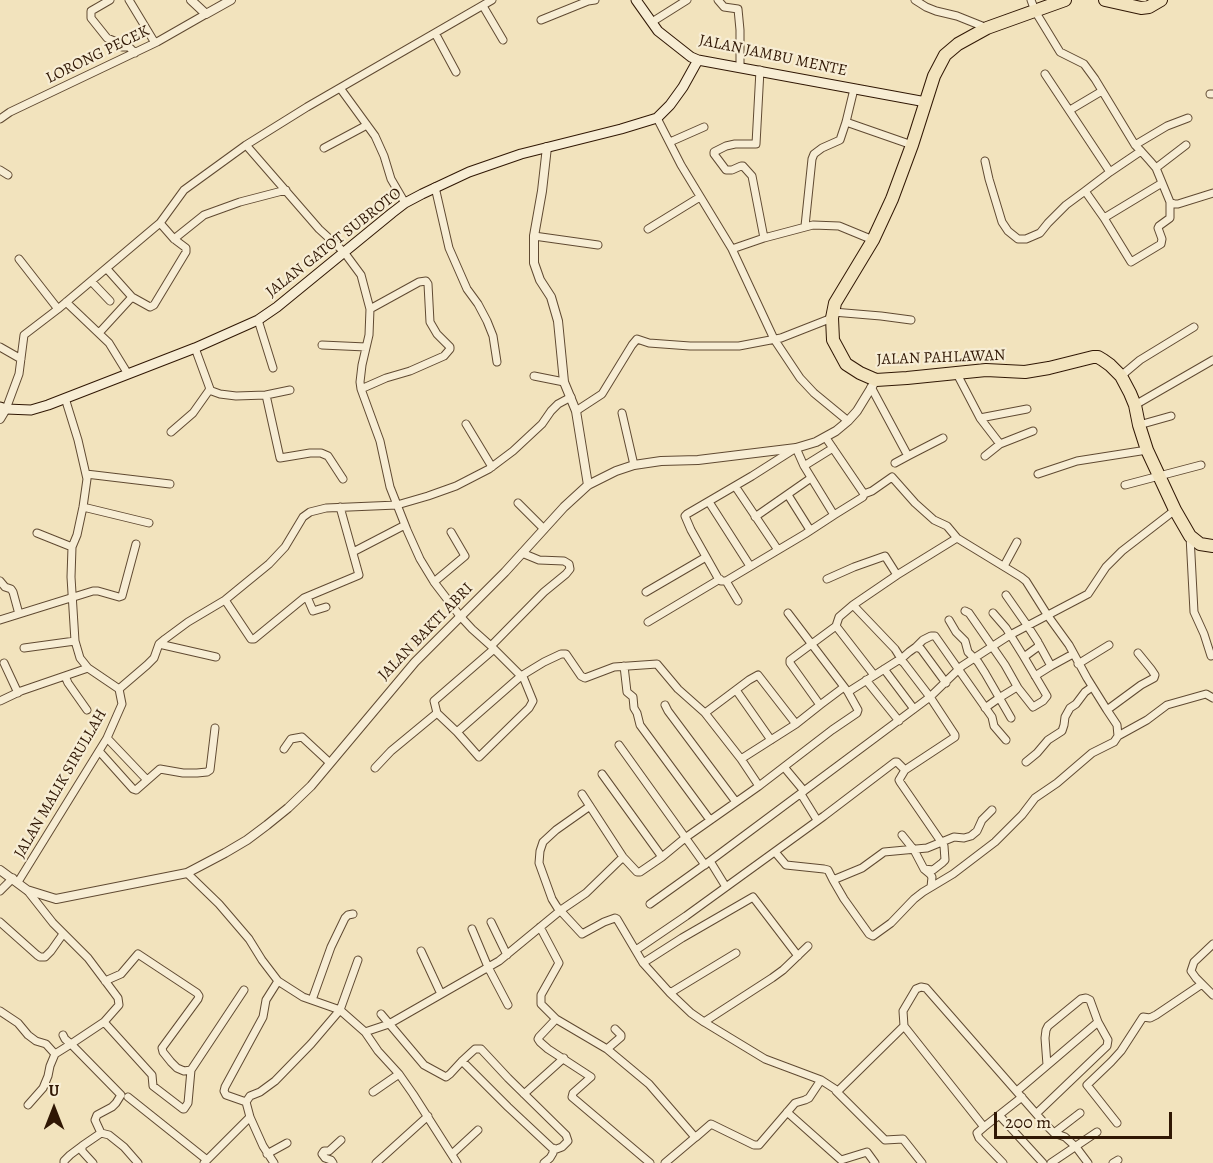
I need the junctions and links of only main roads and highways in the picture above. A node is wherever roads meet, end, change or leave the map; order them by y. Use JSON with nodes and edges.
{"nodes":[{"id":1,"x":636,"y":0,"type":"edge"},
{"id":2,"x":1065,"y":0,"type":"edge"},
{"id":3,"x":1105,"y":0,"type":"edge"},
{"id":4,"x":1161,"y":0,"type":"edge"},
{"id":5,"x":1033,"y":6,"type":"edge"},
{"id":6,"x":698,"y":60,"type":"junction"},
{"id":7,"x":926,"y":102,"type":"junction"},
{"id":8,"x":3,"y":408,"type":"edge"},
{"id":9,"x":1213,"y":546,"type":"edge"}],
"edges":[{"from":1,"to":6,"type":"main road","name":"JALAN JAMBU MENTE"},
{"from":2,"to":5,"type":"highway"},
{"from":3,"to":4,"type":"highway"},
{"from":5,"to":7,"type":"highway"},
{"from":6,"to":7,"type":"main road","name":"JALAN JAMBU MENTE"},
{"from":6,"to":8,"type":"main road","name":"JALAN GATOT SUBROTO"},
{"from":7,"to":9,"type":"highway","name":"JALAN PAHLAWAN"}]}
